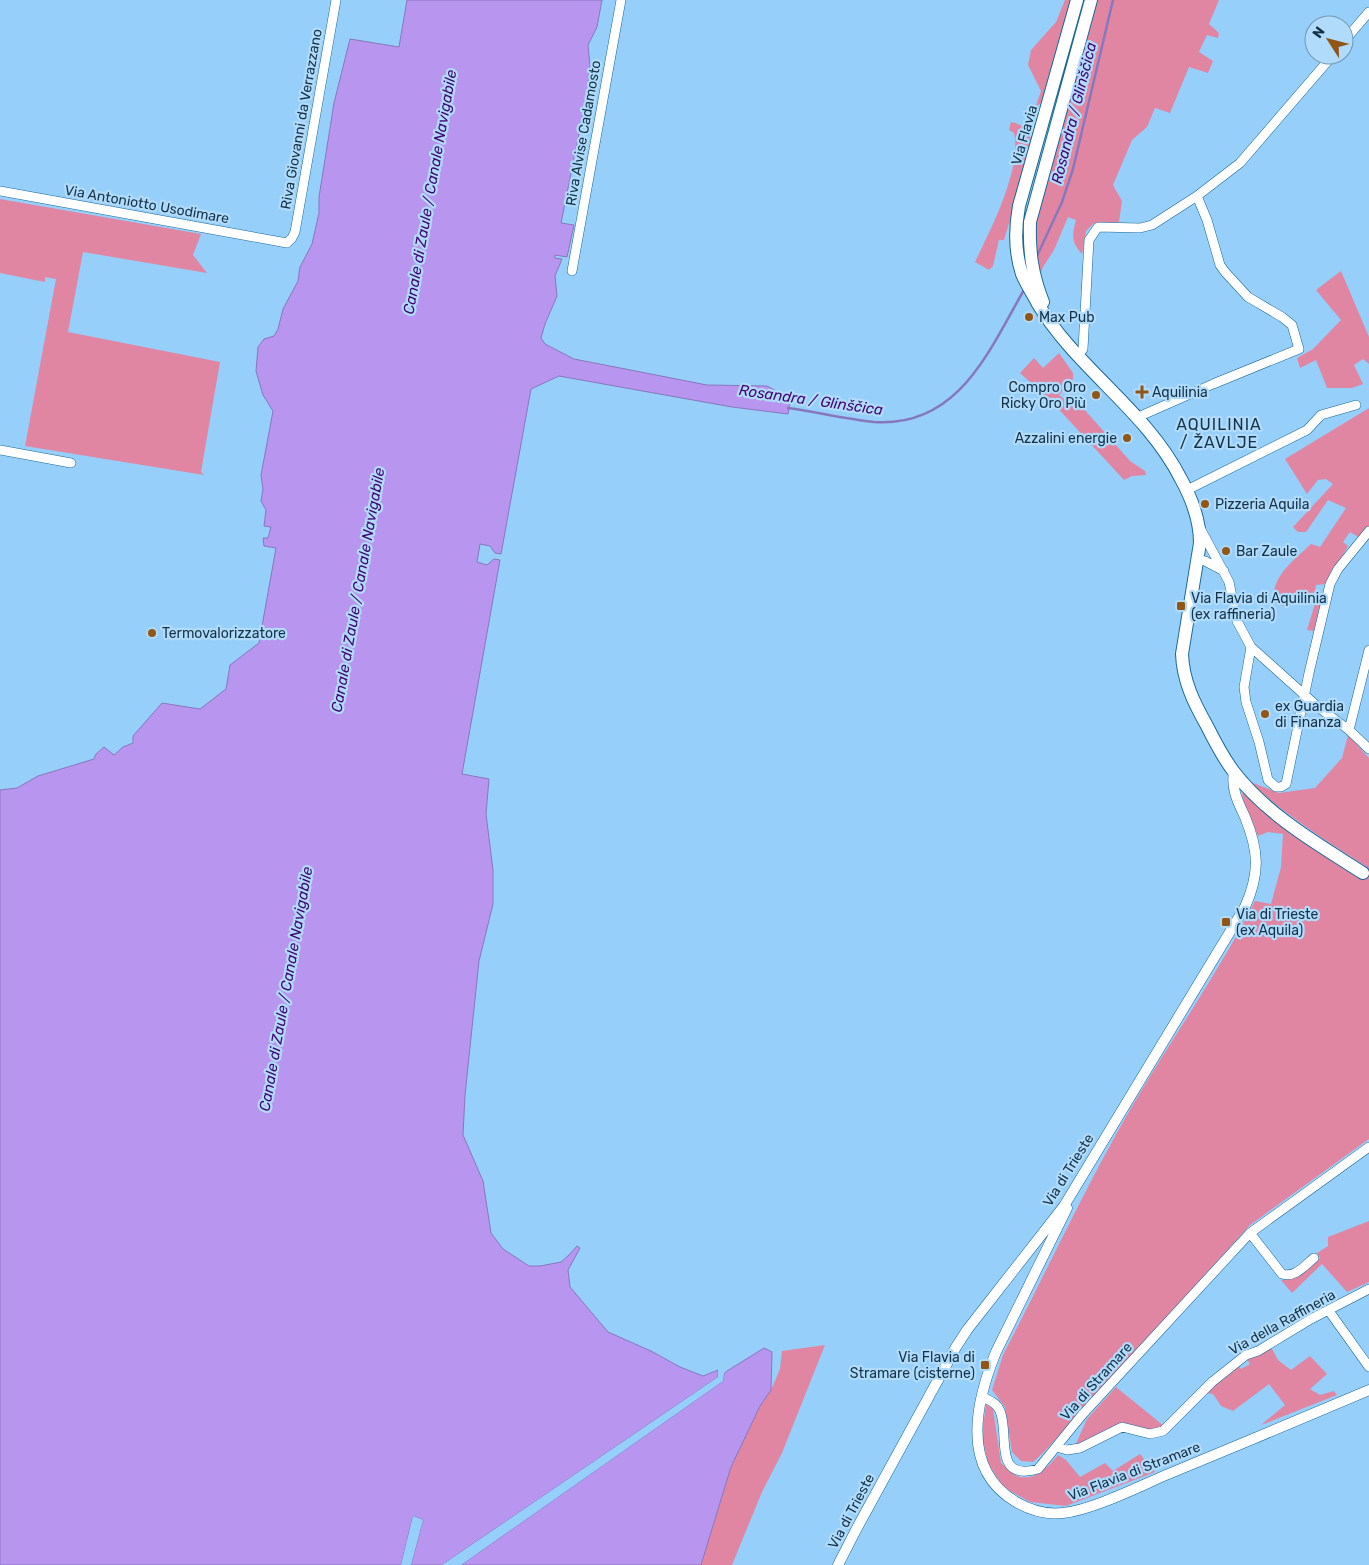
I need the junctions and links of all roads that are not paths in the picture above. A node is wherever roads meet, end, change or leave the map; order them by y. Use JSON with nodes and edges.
{"nodes":[{"id":1,"x":336,"y":0,"type":"edge"},
{"id":2,"x":621,"y":0,"type":"edge"},
{"id":3,"x":1077,"y":0,"type":"edge"},
{"id":4,"x":1091,"y":0,"type":"edge"},
{"id":5,"x":1369,"y":12,"type":"edge"},
{"id":6,"x":1354,"y":30,"type":"edge"},
{"id":7,"x":1324,"y":65,"type":"edge"},
{"id":8,"x":0,"y":191,"type":"edge"},
{"id":9,"x":1196,"y":196,"type":"junction"},
{"id":10,"x":289,"y":241,"type":"joint"},
{"id":11,"x":572,"y":271,"type":"dead end"},
{"id":12,"x":1054,"y":327,"type":"junction"},
{"id":13,"x":1078,"y":356,"type":"junction"},
{"id":14,"x":1356,"y":405,"type":"dead end"},
{"id":15,"x":1138,"y":417,"type":"junction"},
{"id":16,"x":0,"y":450,"type":"edge"},
{"id":17,"x":72,"y":463,"type":"dead end"},
{"id":18,"x":1187,"y":490,"type":"junction"},
{"id":19,"x":1200,"y":527,"type":"junction"},
{"id":20,"x":1369,"y":531,"type":"edge"},
{"id":21,"x":1198,"y":559,"type":"junction"},
{"id":22,"x":1224,"y":572,"type":"junction"},
{"id":23,"x":1251,"y":647,"type":"junction"},
{"id":24,"x":1369,"y":650,"type":"edge"},
{"id":25,"x":1305,"y":695,"type":"junction"},
{"id":26,"x":1350,"y":730,"type":"junction"},
{"id":27,"x":1369,"y":750,"type":"edge"},
{"id":28,"x":1234,"y":772,"type":"junction"},
{"id":29,"x":1364,"y":873,"type":"dead end"},
{"id":30,"x":1369,"y":1147,"type":"edge"},
{"id":31,"x":1080,"y":1180,"type":"junction"},
{"id":32,"x":1250,"y":1233,"type":"junction"},
{"id":33,"x":1314,"y":1258,"type":"dead end"},
{"id":34,"x":1369,"y":1289,"type":"edge"},
{"id":35,"x":1329,"y":1311,"type":"junction"},
{"id":36,"x":1369,"y":1367,"type":"edge"},
{"id":37,"x":1369,"y":1390,"type":"edge"},
{"id":38,"x":982,"y":1397,"type":"junction"},
{"id":39,"x":1058,"y":1447,"type":"junction"},
{"id":40,"x":838,"y":1565,"type":"edge"}],
"edges":[{"from":1,"to":10,"type":"street","name":"Riva Giovanni da Verrazzano"},
{"from":2,"to":11,"type":"street","name":"Riva Alvise Cadamosto"},
{"from":3,"to":12,"type":"main road","name":"Via Flavia"},
{"from":4,"to":12,"type":"main road","name":"Via Flavia"},
{"from":5,"to":6,"type":"street"},
{"from":7,"to":9,"type":"street"},
{"from":8,"to":10,"type":"street","name":"Via Antoniotto Usodimare"},
{"from":9,"to":13,"type":"street"},
{"from":9,"to":15,"type":"street"},
{"from":12,"to":13,"type":"main road"},
{"from":13,"to":15,"type":"main road"},
{"from":14,"to":18,"type":"street"},
{"from":15,"to":18,"type":"main road"},
{"from":16,"to":17,"type":"street"},
{"from":18,"to":19,"type":"main road"},
{"from":19,"to":21,"type":"main road"},
{"from":19,"to":22,"type":"street"},
{"from":20,"to":25,"type":"street"},
{"from":21,"to":22,"type":"street"},
{"from":21,"to":28,"type":"main road"},
{"from":22,"to":23,"type":"street"},
{"from":23,"to":25,"type":"street"},
{"from":23,"to":25,"type":"street"},
{"from":24,"to":26,"type":"street"},
{"from":25,"to":26,"type":"street"},
{"from":26,"to":27,"type":"street"},
{"from":28,"to":29,"type":"main road"},
{"from":28,"to":31,"type":"street","name":"Via di Trieste"},
{"from":30,"to":32,"type":"street","name":"Via di Stramare"},
{"from":31,"to":38,"type":"street","name":"Via Flavia di Stramare"},
{"from":31,"to":40,"type":"street","name":"Via di Trieste"},
{"from":32,"to":33,"type":"street"},
{"from":32,"to":39,"type":"street","name":"Via di Stramare"},
{"from":34,"to":35,"type":"street","name":"Via della Raffineria"},
{"from":35,"to":36,"type":"street"},
{"from":35,"to":39,"type":"street","name":"Via della Raffineria"},
{"from":37,"to":38,"type":"street","name":"Via Flavia di Stramare"},
{"from":38,"to":39,"type":"street","name":"Via di Stramare"}]}
